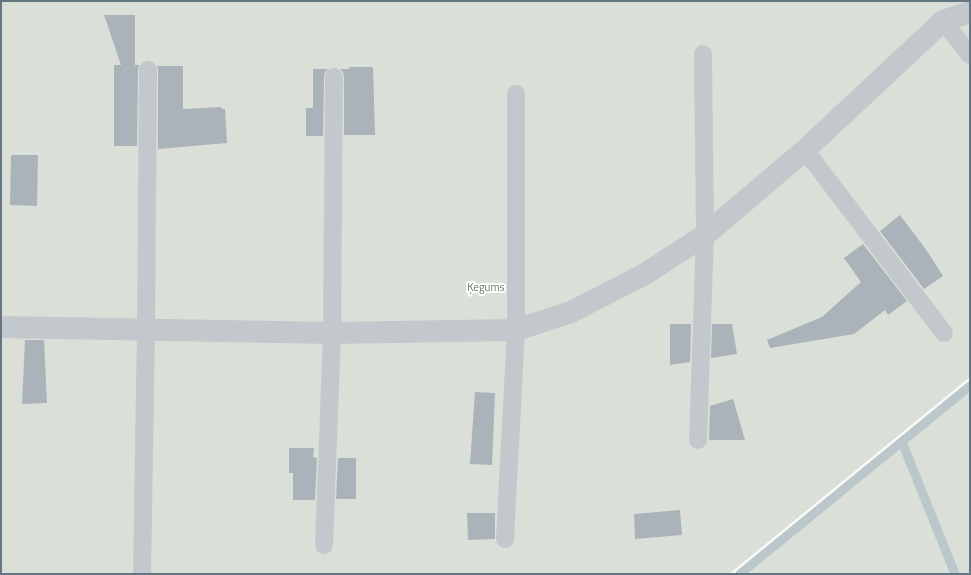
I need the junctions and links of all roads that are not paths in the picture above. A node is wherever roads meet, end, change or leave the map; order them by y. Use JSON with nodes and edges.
{"nodes":[{"id":1,"x":970,"y":12,"type":"edge"},
{"id":2,"x":943,"y":21,"type":"junction"},
{"id":3,"x":703,"y":54,"type":"dead end"},
{"id":4,"x":970,"y":55,"type":"edge"},
{"id":5,"x":148,"y":70,"type":"dead end"},
{"id":6,"x":334,"y":77,"type":"dead end"},
{"id":7,"x":516,"y":94,"type":"dead end"},
{"id":8,"x":805,"y":150,"type":"junction"},
{"id":9,"x":705,"y":235,"type":"junction"},
{"id":10,"x":1,"y":327,"type":"edge"},
{"id":11,"x":146,"y":329,"type":"junction"},
{"id":12,"x":516,"y":330,"type":"junction"},
{"id":13,"x":332,"y":333,"type":"junction"},
{"id":14,"x":944,"y":333,"type":"dead end"},
{"id":15,"x":698,"y":440,"type":"dead end"},
{"id":16,"x":505,"y":538,"type":"dead end"},
{"id":17,"x":324,"y":545,"type":"dead end"},
{"id":18,"x":142,"y":574,"type":"edge"}],
"edges":[{"from":1,"to":2,"type":"street"},
{"from":2,"to":4,"type":"lane"},
{"from":2,"to":8,"type":"street"},
{"from":3,"to":9,"type":"lane"},
{"from":5,"to":11,"type":"lane"},
{"from":6,"to":13,"type":"lane"},
{"from":7,"to":12,"type":"lane"},
{"from":8,"to":9,"type":"street"},
{"from":8,"to":14,"type":"lane"},
{"from":9,"to":12,"type":"street"},
{"from":9,"to":15,"type":"lane"},
{"from":10,"to":11,"type":"street"},
{"from":11,"to":13,"type":"street"},
{"from":11,"to":18,"type":"lane"},
{"from":12,"to":13,"type":"street"},
{"from":12,"to":16,"type":"lane"},
{"from":13,"to":17,"type":"lane"}]}
